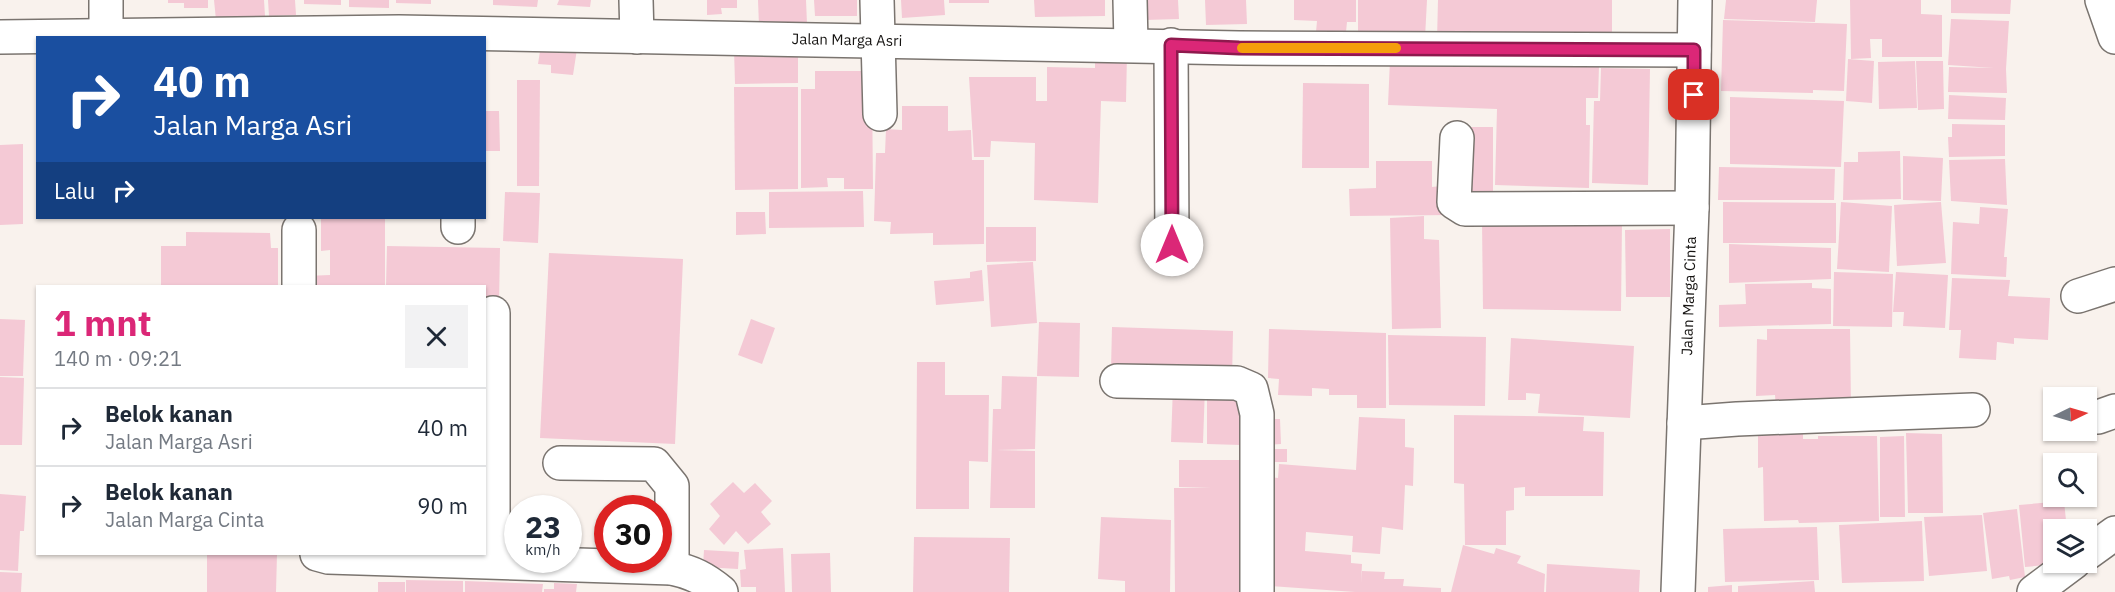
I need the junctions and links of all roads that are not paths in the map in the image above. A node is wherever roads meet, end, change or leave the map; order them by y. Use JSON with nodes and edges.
{"nodes":[{"id":1,"x":106,"y":0,"type":"edge"},
{"id":2,"x":636,"y":0,"type":"edge"},
{"id":3,"x":877,"y":0,"type":"edge"},
{"id":4,"x":1130,"y":0,"type":"edge"},
{"id":5,"x":1695,"y":0,"type":"edge"},
{"id":6,"x":2102,"y":0,"type":"edge"},
{"id":7,"x":106,"y":36,"type":"joint"},
{"id":8,"x":453,"y":36,"type":"edge"},
{"id":9,"x":486,"y":36,"type":"edge"},
{"id":10,"x":0,"y":37,"type":"edge"},
{"id":11,"x":36,"y":37,"type":"edge"},
{"id":12,"x":637,"y":37,"type":"junction"},
{"id":13,"x":2115,"y":37,"type":"edge"},
{"id":14,"x":879,"y":41,"type":"junction"},
{"id":15,"x":1131,"y":44,"type":"junction"},
{"id":16,"x":1171,"y":45,"type":"junction"},
{"id":17,"x":1694,"y":50,"type":"junction"},
{"id":18,"x":880,"y":114,"type":"dead end"},
{"id":19,"x":1457,"y":138,"type":"dead end"},
{"id":20,"x":1692,"y":208,"type":"junction"},
{"id":21,"x":299,"y":230,"type":"dead end"},
{"id":22,"x":1172,"y":245,"type":"dead end"},
{"id":23,"x":2115,"y":284,"type":"edge"},
{"id":24,"x":299,"y":285,"type":"edge"},
{"id":25,"x":2078,"y":296,"type":"dead end"},
{"id":26,"x":493,"y":313,"type":"dead end"},
{"id":27,"x":1117,"y":381,"type":"dead end"},
{"id":28,"x":1973,"y":410,"type":"dead end"},
{"id":29,"x":1684,"y":423,"type":"junction"},
{"id":30,"x":560,"y":463,"type":"dead end"},
{"id":31,"x":672,"y":495,"type":"edge"},
{"id":32,"x":2115,"y":533,"type":"edge"},
{"id":33,"x":2097,"y":546,"type":"edge"},
{"id":34,"x":321,"y":555,"type":"edge"},
{"id":35,"x":493,"y":561,"type":"junction"},
{"id":36,"x":594,"y":564,"type":"edge"},
{"id":37,"x":672,"y":567,"type":"edge"},
{"id":38,"x":2059,"y":573,"type":"edge"},
{"id":39,"x":721,"y":592,"type":"edge"},
{"id":40,"x":1257,"y":592,"type":"edge"},
{"id":41,"x":1678,"y":592,"type":"edge"},
{"id":42,"x":2034,"y":592,"type":"edge"}],
"edges":[{"from":1,"to":7,"type":"street"},
{"from":2,"to":12,"type":"street"},
{"from":3,"to":14,"type":"street"},
{"from":4,"to":15,"type":"street"},
{"from":5,"to":17,"type":"street","name":"Jalan Marga Cinta"},
{"from":6,"to":13,"type":"street"},
{"from":7,"to":8,"type":"street","name":"Jalan Marga Asri"},
{"from":9,"to":12,"type":"street","name":"Jalan Marga Asri"},
{"from":10,"to":11,"type":"street","name":"Jalan Marga Asri"},
{"from":12,"to":14,"type":"street","name":"Jalan Marga Asri"},
{"from":14,"to":15,"type":"street","name":"Jalan Marga Asri"},
{"from":14,"to":18,"type":"street"},
{"from":15,"to":16,"type":"street","name":"Jalan Marga Asri"},
{"from":16,"to":17,"type":"street","name":"Jalan Marga Asri"},
{"from":16,"to":22,"type":"street"},
{"from":17,"to":20,"type":"street","name":"Jalan Marga Cinta"},
{"from":19,"to":20,"type":"street"},
{"from":20,"to":29,"type":"street","name":"Jalan Marga Cinta"},
{"from":21,"to":24,"type":"street"},
{"from":23,"to":25,"type":"street"},
{"from":26,"to":35,"type":"street"},
{"from":27,"to":40,"type":"street"},
{"from":28,"to":29,"type":"street"},
{"from":29,"to":41,"type":"street","name":"Jalan Marga Cinta"},
{"from":30,"to":31,"type":"street"},
{"from":32,"to":33,"type":"street"},
{"from":34,"to":35,"type":"street"},
{"from":35,"to":36,"type":"street"},
{"from":37,"to":39,"type":"street"},
{"from":38,"to":42,"type":"street"}]}
